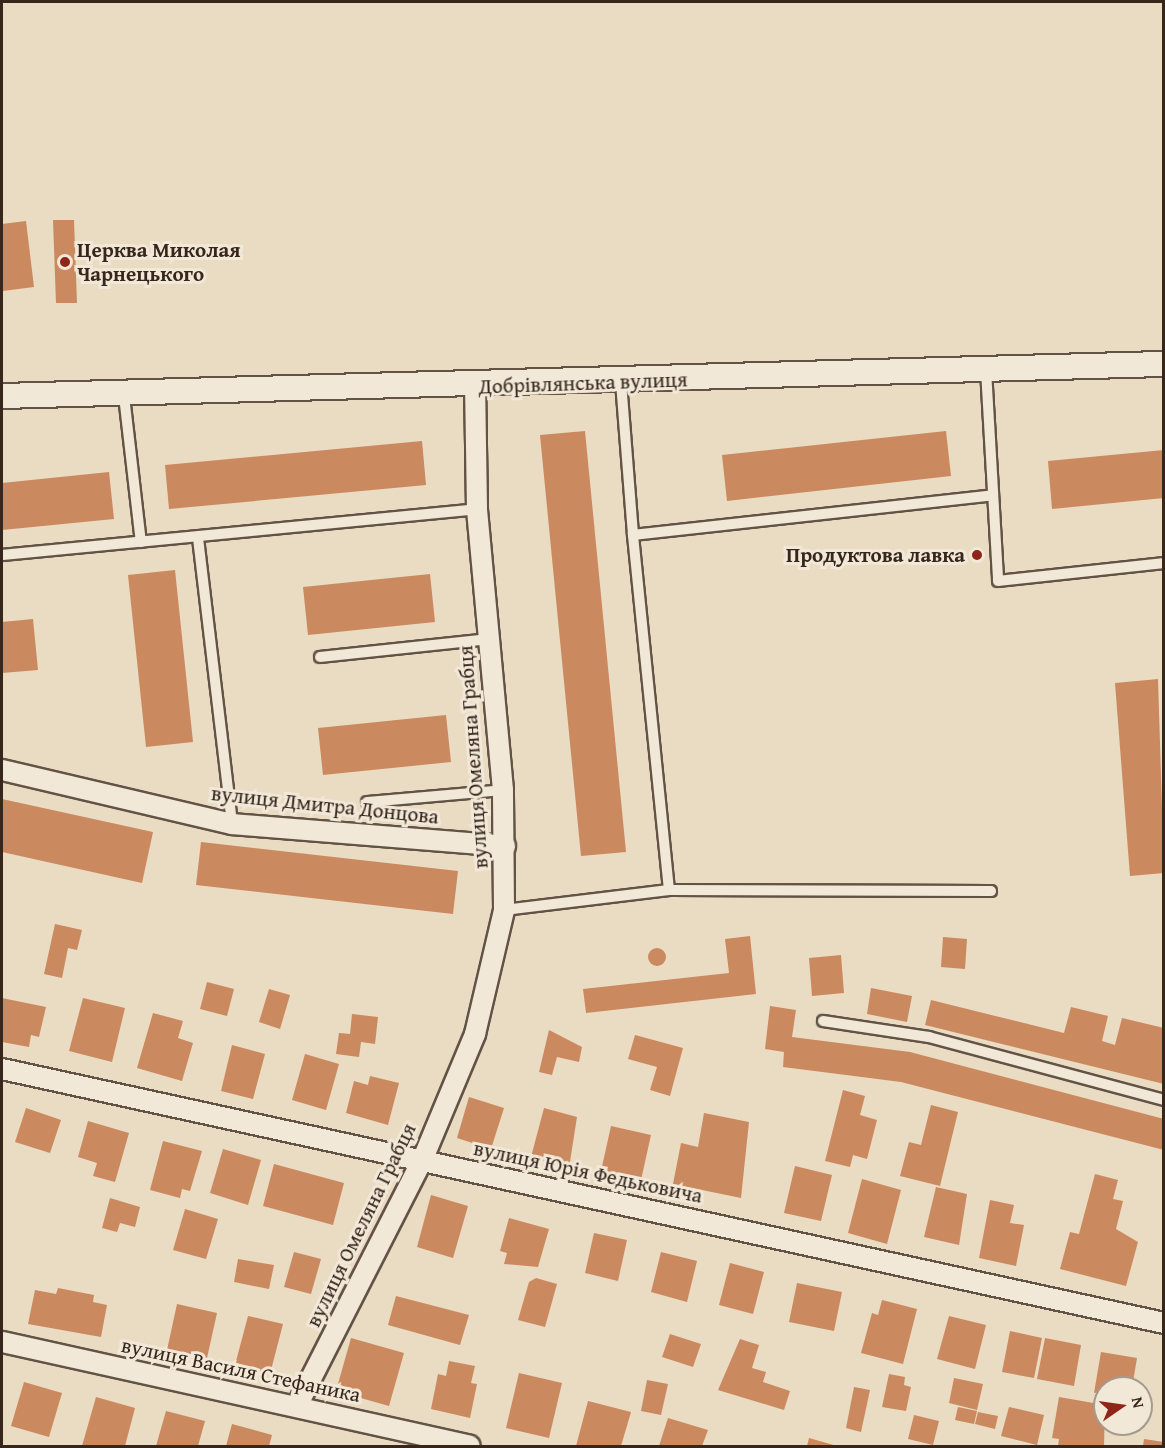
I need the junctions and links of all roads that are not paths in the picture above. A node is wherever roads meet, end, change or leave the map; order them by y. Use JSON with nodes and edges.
{"nodes":[{"id":1,"x":1164,"y":364,"type":"edge"},
{"id":2,"x":986,"y":370,"type":"junction"},
{"id":3,"x":621,"y":382,"type":"junction"},
{"id":4,"x":475,"y":386,"type":"junction"},
{"id":5,"x":2,"y":396,"type":"edge"},
{"id":6,"x":124,"y":396,"type":"junction"},
{"id":7,"x":993,"y":495,"type":"junction"},
{"id":8,"x":477,"y":509,"type":"junction"},
{"id":9,"x":633,"y":535,"type":"junction"},
{"id":10,"x":198,"y":538,"type":"junction"},
{"id":11,"x":141,"y":542,"type":"junction"},
{"id":12,"x":2,"y":555,"type":"edge"},
{"id":13,"x":1164,"y":563,"type":"edge"},
{"id":14,"x":489,"y":639,"type":"junction"},
{"id":15,"x":320,"y":657,"type":"dead end"},
{"id":16,"x":2,"y":770,"type":"edge"},
{"id":17,"x":503,"y":790,"type":"junction"},
{"id":18,"x":367,"y":802,"type":"dead end"},
{"id":19,"x":232,"y":824,"type":"junction"},
{"id":20,"x":505,"y":846,"type":"junction"},
{"id":21,"x":669,"y":890,"type":"junction"},
{"id":22,"x":991,"y":891,"type":"dead end"},
{"id":23,"x":504,"y":910,"type":"junction"},
{"id":24,"x":823,"y":1021,"type":"dead end"},
{"id":25,"x":2,"y":1069,"type":"edge"},
{"id":26,"x":1164,"y":1100,"type":"edge"},
{"id":27,"x":422,"y":1161,"type":"junction"},
{"id":28,"x":1164,"y":1323,"type":"edge"},
{"id":29,"x":2,"y":1342,"type":"edge"},
{"id":30,"x":297,"y":1406,"type":"junction"},
{"id":31,"x":470,"y":1446,"type":"edge"}],
"edges":[{"from":1,"to":2,"type":"street","name":"Добрівлянська вулиця"},
{"from":2,"to":3,"type":"street","name":"Добрівлянська вулиця"},
{"from":2,"to":7,"type":"lane"},
{"from":3,"to":4,"type":"street","name":"Добрівлянська вулиця"},
{"from":3,"to":9,"type":"lane"},
{"from":4,"to":6,"type":"street","name":"Добрівлянська вулиця"},
{"from":4,"to":8,"type":"street","name":"вулиця Омеляна Грабця"},
{"from":5,"to":6,"type":"street","name":"Добрівлянська вулиця"},
{"from":6,"to":11,"type":"lane"},
{"from":7,"to":9,"type":"lane"},
{"from":7,"to":13,"type":"lane"},
{"from":8,"to":10,"type":"lane"},
{"from":8,"to":14,"type":"street","name":"вулиця Омеляна Грабця"},
{"from":9,"to":21,"type":"lane"},
{"from":10,"to":11,"type":"lane"},
{"from":10,"to":19,"type":"lane"},
{"from":11,"to":12,"type":"lane"},
{"from":14,"to":15,"type":"lane"},
{"from":14,"to":17,"type":"street","name":"вулиця Омеляна Грабця"},
{"from":16,"to":19,"type":"street","name":"вулиця Дмитра Донцова"},
{"from":17,"to":18,"type":"lane"},
{"from":17,"to":20,"type":"street","name":"вулиця Омеляна Грабця"},
{"from":19,"to":20,"type":"street","name":"вулиця Дмитра Донцова"},
{"from":20,"to":23,"type":"street","name":"вулиця Омеляна Грабця"},
{"from":21,"to":22,"type":"lane"},
{"from":21,"to":23,"type":"lane"},
{"from":23,"to":27,"type":"street","name":"вулиця Омеляна Грабця"},
{"from":24,"to":26,"type":"lane"},
{"from":25,"to":27,"type":"street","name":"вулиця Юрія Федьковича"},
{"from":27,"to":28,"type":"street","name":"вулиця Юрія Федьковича"},
{"from":27,"to":30,"type":"street","name":"вулиця Омеляна Грабця"},
{"from":29,"to":30,"type":"street","name":"вулиця Василя Стефаника"},
{"from":30,"to":31,"type":"street","name":"вулиця Василя Стефаника"}]}
